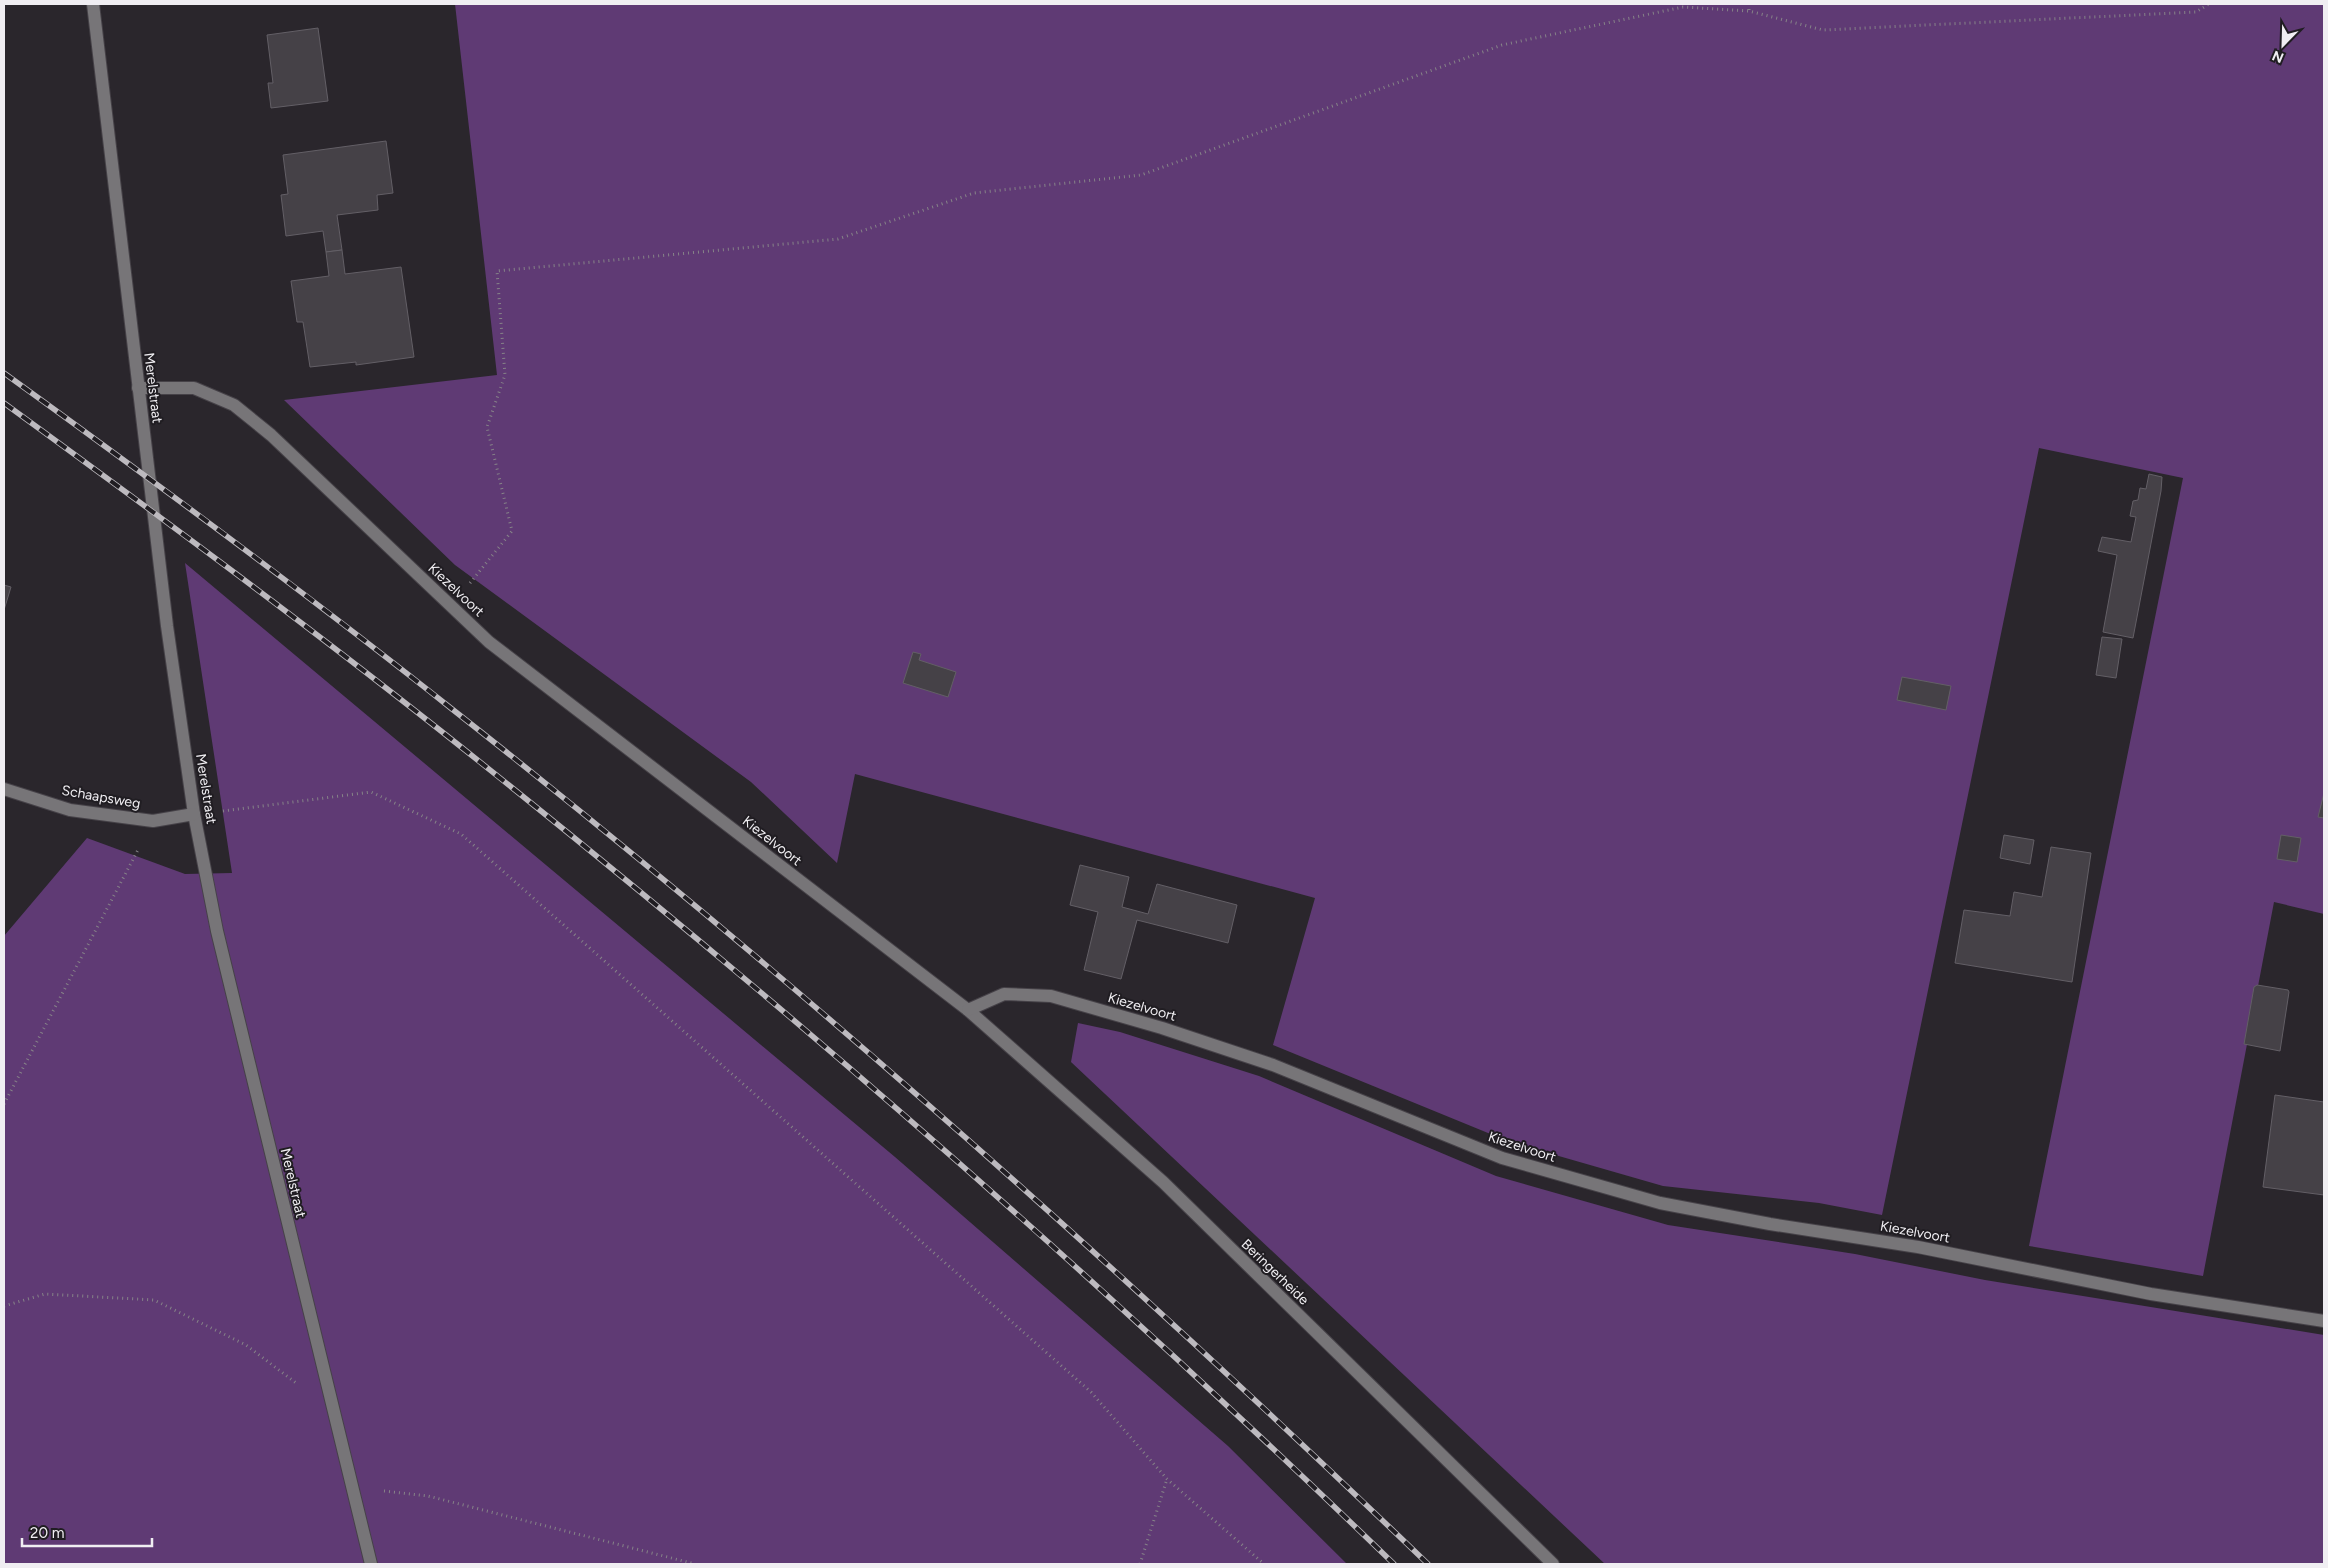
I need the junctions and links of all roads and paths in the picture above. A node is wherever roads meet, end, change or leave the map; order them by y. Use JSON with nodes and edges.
{"nodes":[{"id":1,"x":92,"y":4,"type":"edge"},
{"id":2,"x":1749,"y":4,"type":"edge"},
{"id":3,"x":2209,"y":4,"type":"edge"},
{"id":4,"x":1749,"y":11,"type":"junction"},
{"id":5,"x":138,"y":388,"type":"junction"},
{"id":6,"x":451,"y":607,"type":"junction"},
{"id":7,"x":4,"y":789,"type":"edge"},
{"id":8,"x":194,"y":814,"type":"junction"},
{"id":9,"x":153,"y":821,"type":"junction"},
{"id":10,"x":968,"y":1010,"type":"junction"},
{"id":11,"x":4,"y":1104,"type":"edge"},
{"id":12,"x":4,"y":1306,"type":"edge"},
{"id":13,"x":2324,"y":1321,"type":"edge"},
{"id":14,"x":331,"y":1408,"type":"junction"},
{"id":15,"x":1167,"y":1478,"type":"junction"},
{"id":16,"x":350,"y":1488,"type":"junction"},
{"id":17,"x":370,"y":1564,"type":"edge"},
{"id":18,"x":695,"y":1564,"type":"edge"},
{"id":19,"x":1140,"y":1564,"type":"edge"},
{"id":20,"x":1264,"y":1564,"type":"edge"},
{"id":21,"x":1553,"y":1564,"type":"edge"}],
"edges":[{"from":1,"to":5,"type":"street","name":"Merelstraat"},
{"from":2,"to":4,"type":"path"},
{"from":3,"to":4,"type":"path"},
{"from":4,"to":6,"type":"path"},
{"from":5,"to":6,"type":"street","name":"Kiezelvoort"},
{"from":5,"to":8,"type":"street","name":"Merelstraat"},
{"from":6,"to":10,"type":"street","name":"Kiezelvoort"},
{"from":7,"to":9,"type":"street","name":"Schaapsweg"},
{"from":8,"to":9,"type":"street","name":"Schaapsweg"},
{"from":8,"to":14,"type":"street","name":"Merelstraat"},
{"from":8,"to":15,"type":"path"},
{"from":9,"to":11,"type":"path"},
{"from":10,"to":13,"type":"street","name":"Kiezelvoort"},
{"from":10,"to":21,"type":"street","name":"Beringerheide"},
{"from":12,"to":14,"type":"path"},
{"from":14,"to":16,"type":"street","name":"Merelstraat"},
{"from":15,"to":19,"type":"path"},
{"from":15,"to":20,"type":"path"},
{"from":16,"to":17,"type":"street","name":"Merelstraat"},
{"from":16,"to":18,"type":"path"}]}
